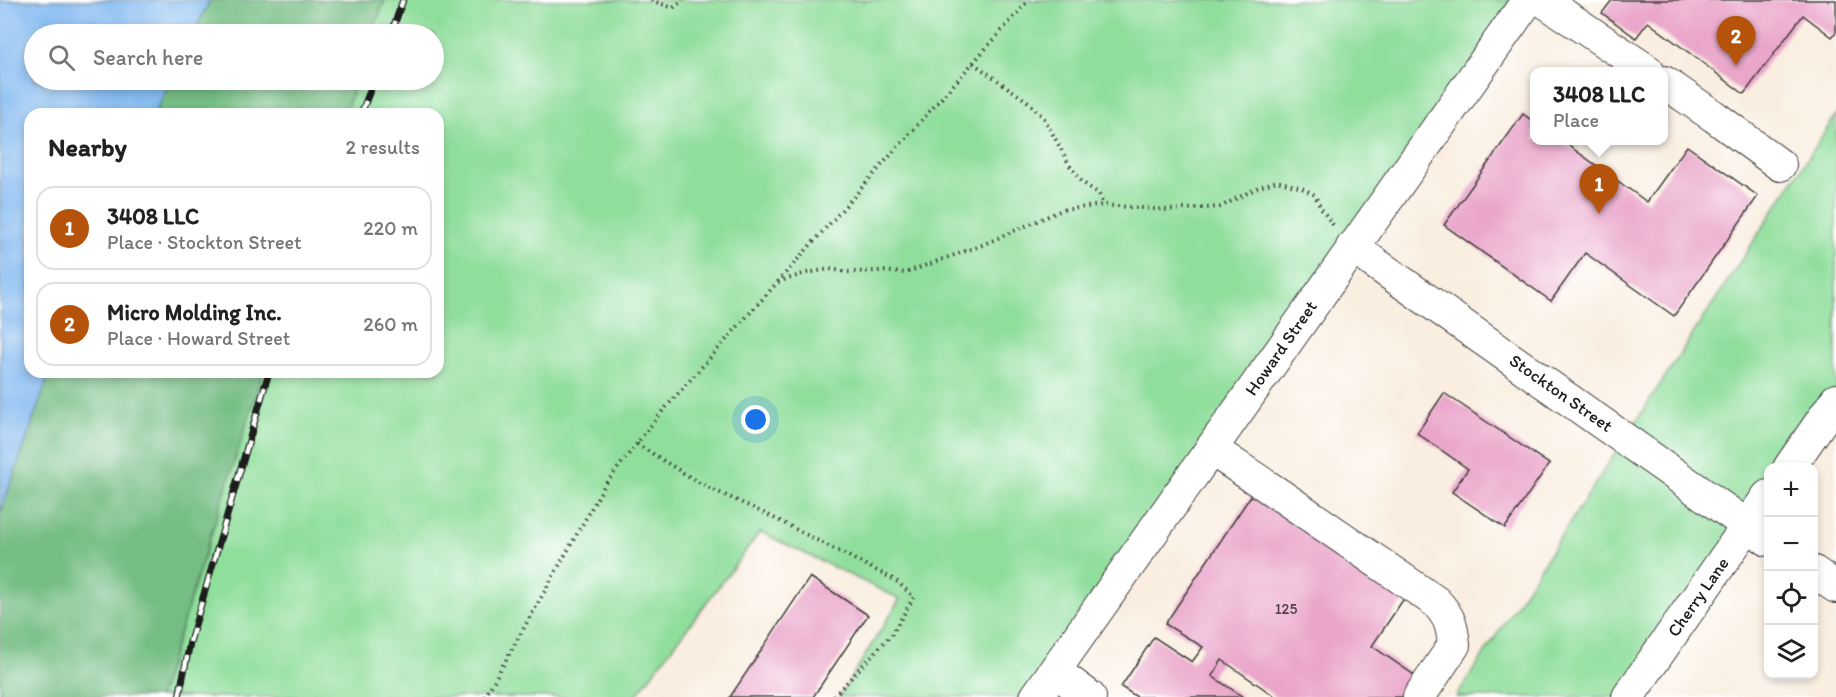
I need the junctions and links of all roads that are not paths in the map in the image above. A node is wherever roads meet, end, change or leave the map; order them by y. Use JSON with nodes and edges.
{"nodes":[{"id":1,"x":1528,"y":0,"type":"edge"},
{"id":2,"x":1542,"y":0,"type":"edge"},
{"id":3,"x":1641,"y":67,"type":"edge"},
{"id":4,"x":1668,"y":85,"type":"edge"},
{"id":5,"x":1780,"y":165,"type":"dead end"},
{"id":6,"x":1352,"y":247,"type":"junction"},
{"id":7,"x":1836,"y":400,"type":"edge"},
{"id":8,"x":1211,"y":449,"type":"junction"},
{"id":9,"x":1792,"y":463,"type":"edge"},
{"id":10,"x":1764,"y":511,"type":"edge"},
{"id":11,"x":1758,"y":533,"type":"edge"},
{"id":12,"x":1818,"y":575,"type":"edge"},
{"id":13,"x":1836,"y":587,"type":"edge"},
{"id":14,"x":1055,"y":670,"type":"junction"},
{"id":15,"x":1036,"y":697,"type":"edge"},
{"id":16,"x":1090,"y":697,"type":"edge"},
{"id":17,"x":1419,"y":697,"type":"edge"},
{"id":18,"x":1628,"y":697,"type":"edge"}],
"edges":[{"from":1,"to":6,"type":"street","name":"Howard Street"},
{"from":2,"to":3,"type":"street"},
{"from":4,"to":5,"type":"street"},
{"from":6,"to":8,"type":"street","name":"Howard Street"},
{"from":6,"to":11,"type":"street","name":"Stockton Street"},
{"from":7,"to":9,"type":"street"},
{"from":8,"to":14,"type":"street","name":"Howard Street"},
{"from":8,"to":17,"type":"street"},
{"from":10,"to":11,"type":"street","name":"Cherry Lane"},
{"from":11,"to":18,"type":"street","name":"Cherry Lane"},
{"from":12,"to":13,"type":"street"},
{"from":14,"to":15,"type":"street","name":"Howard Street"},
{"from":14,"to":16,"type":"street"}]}
